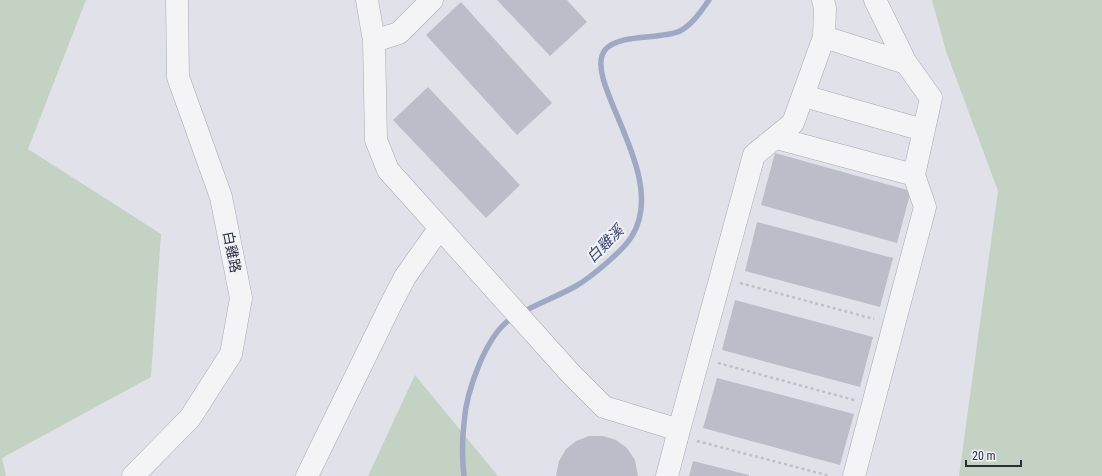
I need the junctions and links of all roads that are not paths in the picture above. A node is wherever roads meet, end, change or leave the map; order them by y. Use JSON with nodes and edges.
{"nodes":[{"id":1,"x":177,"y":0,"type":"edge"},
{"id":2,"x":366,"y":0,"type":"edge"},
{"id":3,"x":432,"y":0,"type":"edge"},
{"id":4,"x":823,"y":0,"type":"edge"},
{"id":5,"x":875,"y":0,"type":"edge"},
{"id":6,"x":824,"y":37,"type":"junction"},
{"id":7,"x":374,"y":41,"type":"junction"},
{"id":8,"x":906,"y":63,"type":"junction"},
{"id":9,"x":804,"y":96,"type":"junction"},
{"id":10,"x":923,"y":130,"type":"junction"},
{"id":11,"x":776,"y":138,"type":"junction"},
{"id":12,"x":914,"y":175,"type":"junction"},
{"id":13,"x":439,"y":229,"type":"junction"},
{"id":14,"x":678,"y":433,"type":"junction"},
{"id":15,"x":133,"y":476,"type":"edge"},
{"id":16,"x":307,"y":476,"type":"edge"},
{"id":17,"x":667,"y":476,"type":"edge"},
{"id":18,"x":854,"y":476,"type":"edge"}],
"edges":[{"from":1,"to":15,"type":"street","name":"白雞路"},
{"from":2,"to":7,"type":"street"},
{"from":3,"to":7,"type":"street"},
{"from":4,"to":6,"type":"street"},
{"from":5,"to":8,"type":"street"},
{"from":6,"to":8,"type":"street"},
{"from":6,"to":9,"type":"street"},
{"from":7,"to":13,"type":"street"},
{"from":8,"to":10,"type":"street"},
{"from":9,"to":10,"type":"street"},
{"from":9,"to":11,"type":"street"},
{"from":10,"to":12,"type":"street"},
{"from":11,"to":12,"type":"street"},
{"from":11,"to":14,"type":"street"},
{"from":12,"to":18,"type":"street"},
{"from":13,"to":14,"type":"street"},
{"from":13,"to":16,"type":"street"},
{"from":14,"to":17,"type":"street"}]}
